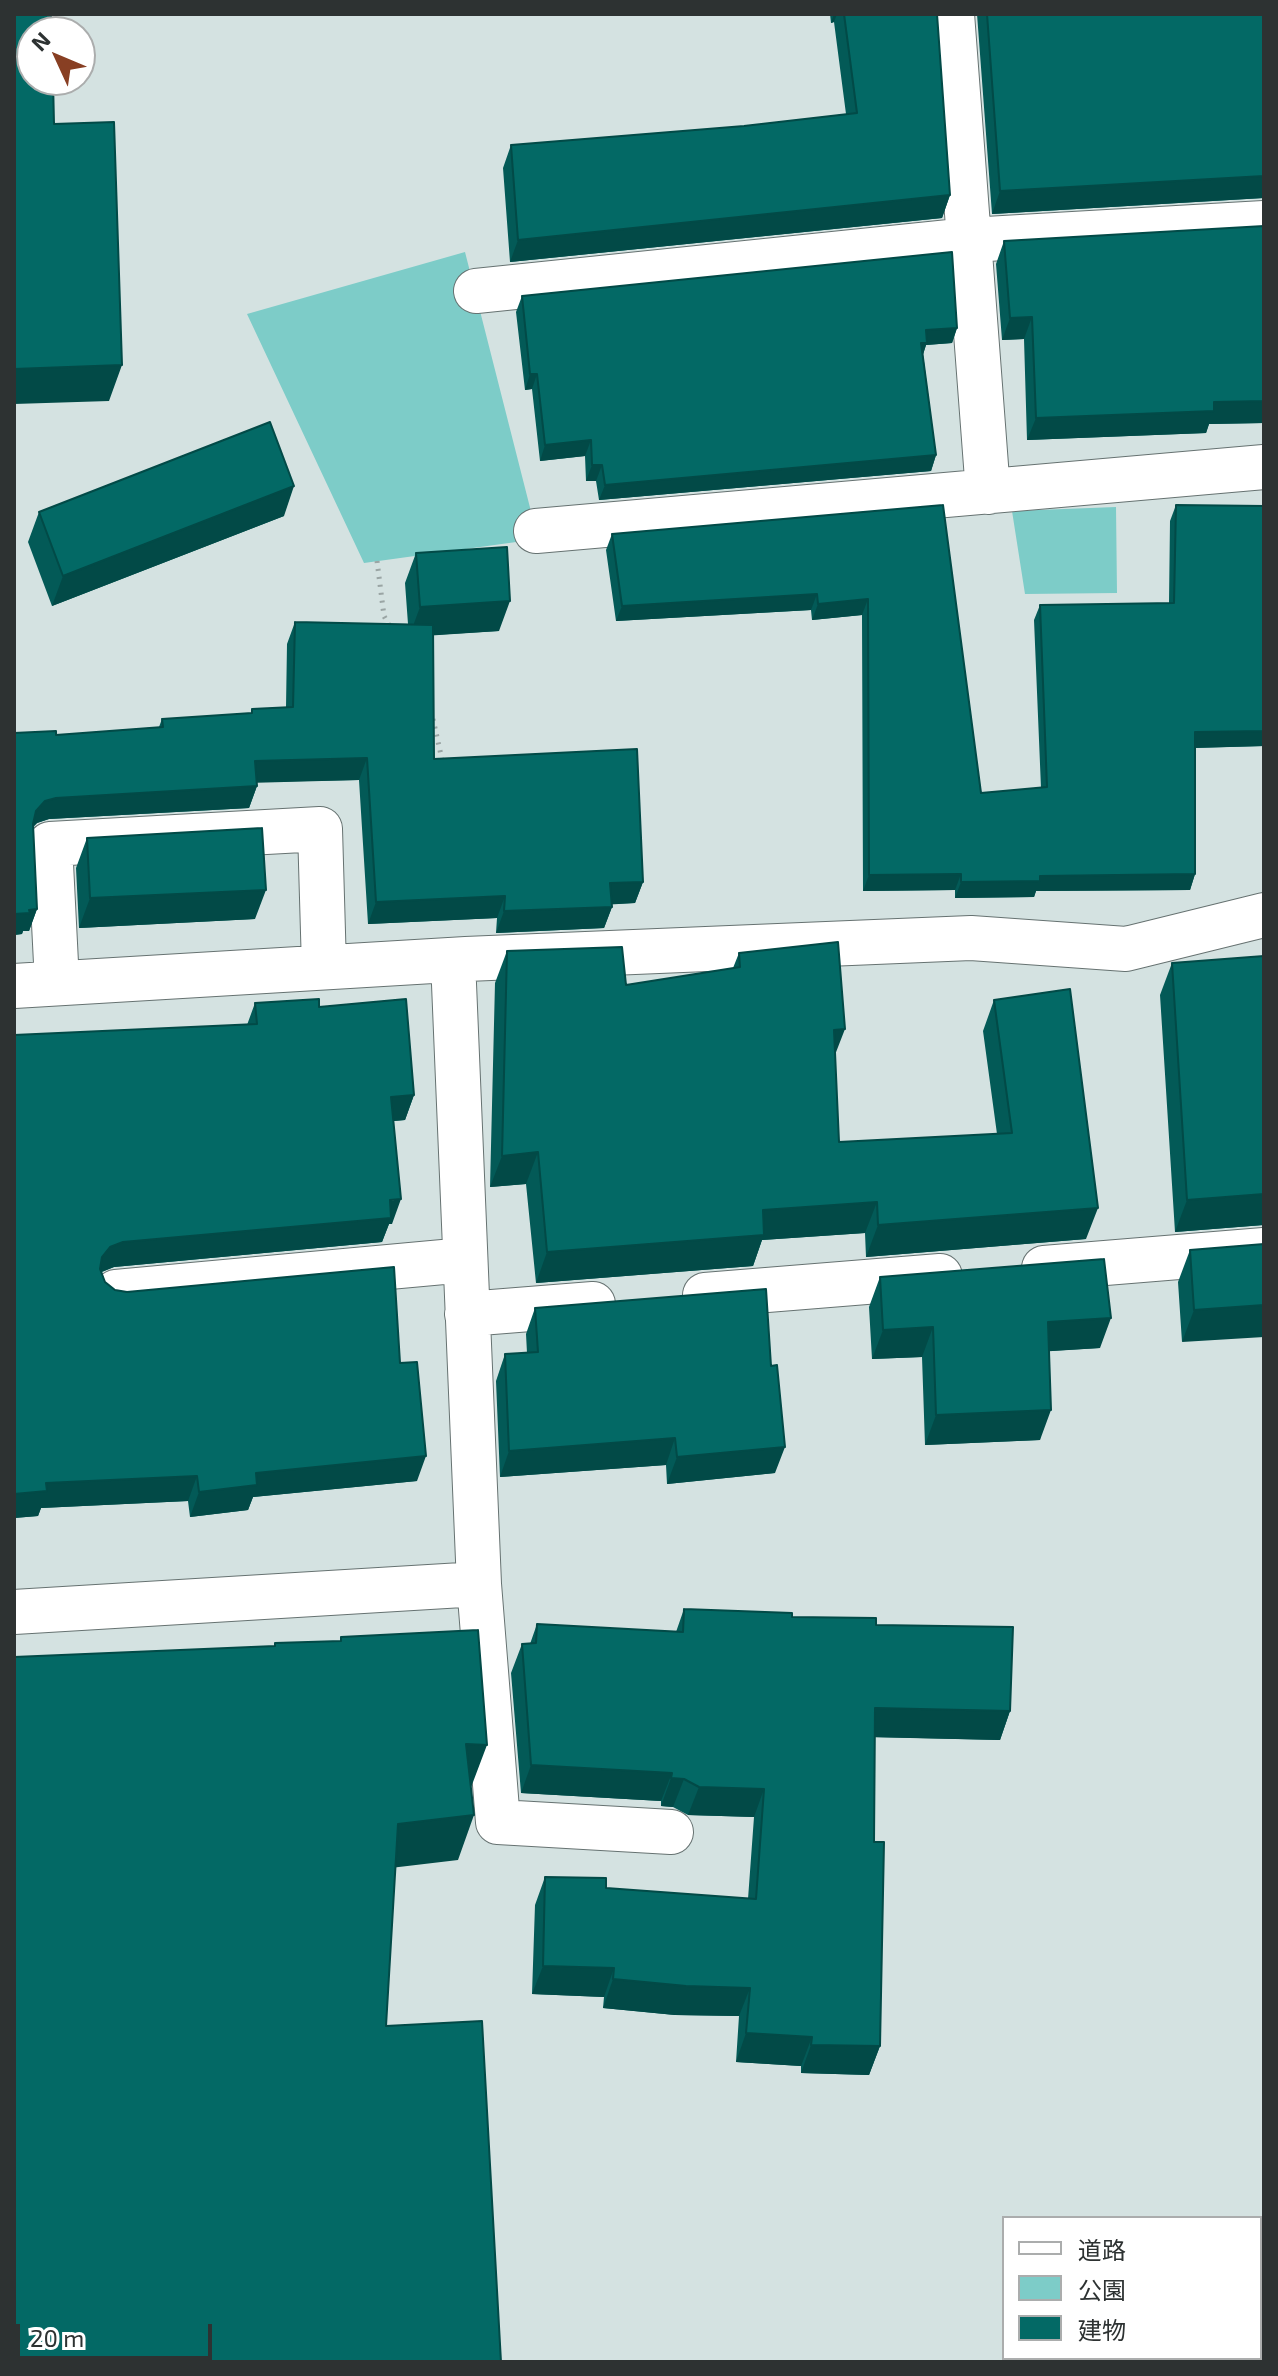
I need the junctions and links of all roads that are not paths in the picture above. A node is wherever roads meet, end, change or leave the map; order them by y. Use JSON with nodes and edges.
{"nodes":[{"id":1,"x":952,"y":14,"type":"edge"},
{"id":2,"x":1264,"y":223,"type":"edge"},
{"id":3,"x":969,"y":240,"type":"junction"},
{"id":4,"x":476,"y":291,"type":"dead end"},
{"id":5,"x":1264,"y":467,"type":"edge"},
{"id":6,"x":988,"y":492,"type":"junction"},
{"id":7,"x":536,"y":531,"type":"dead end"},
{"id":8,"x":1264,"y":915,"type":"edge"},
{"id":9,"x":453,"y":960,"type":"junction"},
{"id":10,"x":324,"y":967,"type":"junction"},
{"id":11,"x":57,"y":983,"type":"junction"},
{"id":12,"x":14,"y":986,"type":"edge"},
{"id":13,"x":1264,"y":1250,"type":"edge"},
{"id":14,"x":465,"y":1260,"type":"junction"},
{"id":15,"x":116,"y":1292,"type":"edge"},
{"id":16,"x":467,"y":1314,"type":"junction"},
{"id":17,"x":479,"y":1584,"type":"junction"},
{"id":18,"x":14,"y":1612,"type":"edge"},
{"id":19,"x":671,"y":1832,"type":"dead end"}],
"edges":[{"from":1,"to":3,"type":"street"},
{"from":2,"to":3,"type":"street"},
{"from":3,"to":4,"type":"street"},
{"from":3,"to":6,"type":"street"},
{"from":5,"to":6,"type":"street"},
{"from":6,"to":7,"type":"street"},
{"from":8,"to":9,"type":"street"},
{"from":9,"to":10,"type":"street"},
{"from":9,"to":14,"type":"street"},
{"from":10,"to":11,"type":"street"},
{"from":10,"to":11,"type":"street"},
{"from":11,"to":12,"type":"street"},
{"from":13,"to":16,"type":"street"},
{"from":14,"to":15,"type":"street"},
{"from":14,"to":16,"type":"street"},
{"from":16,"to":17,"type":"street"},
{"from":17,"to":18,"type":"street"},
{"from":17,"to":19,"type":"street"}]}
